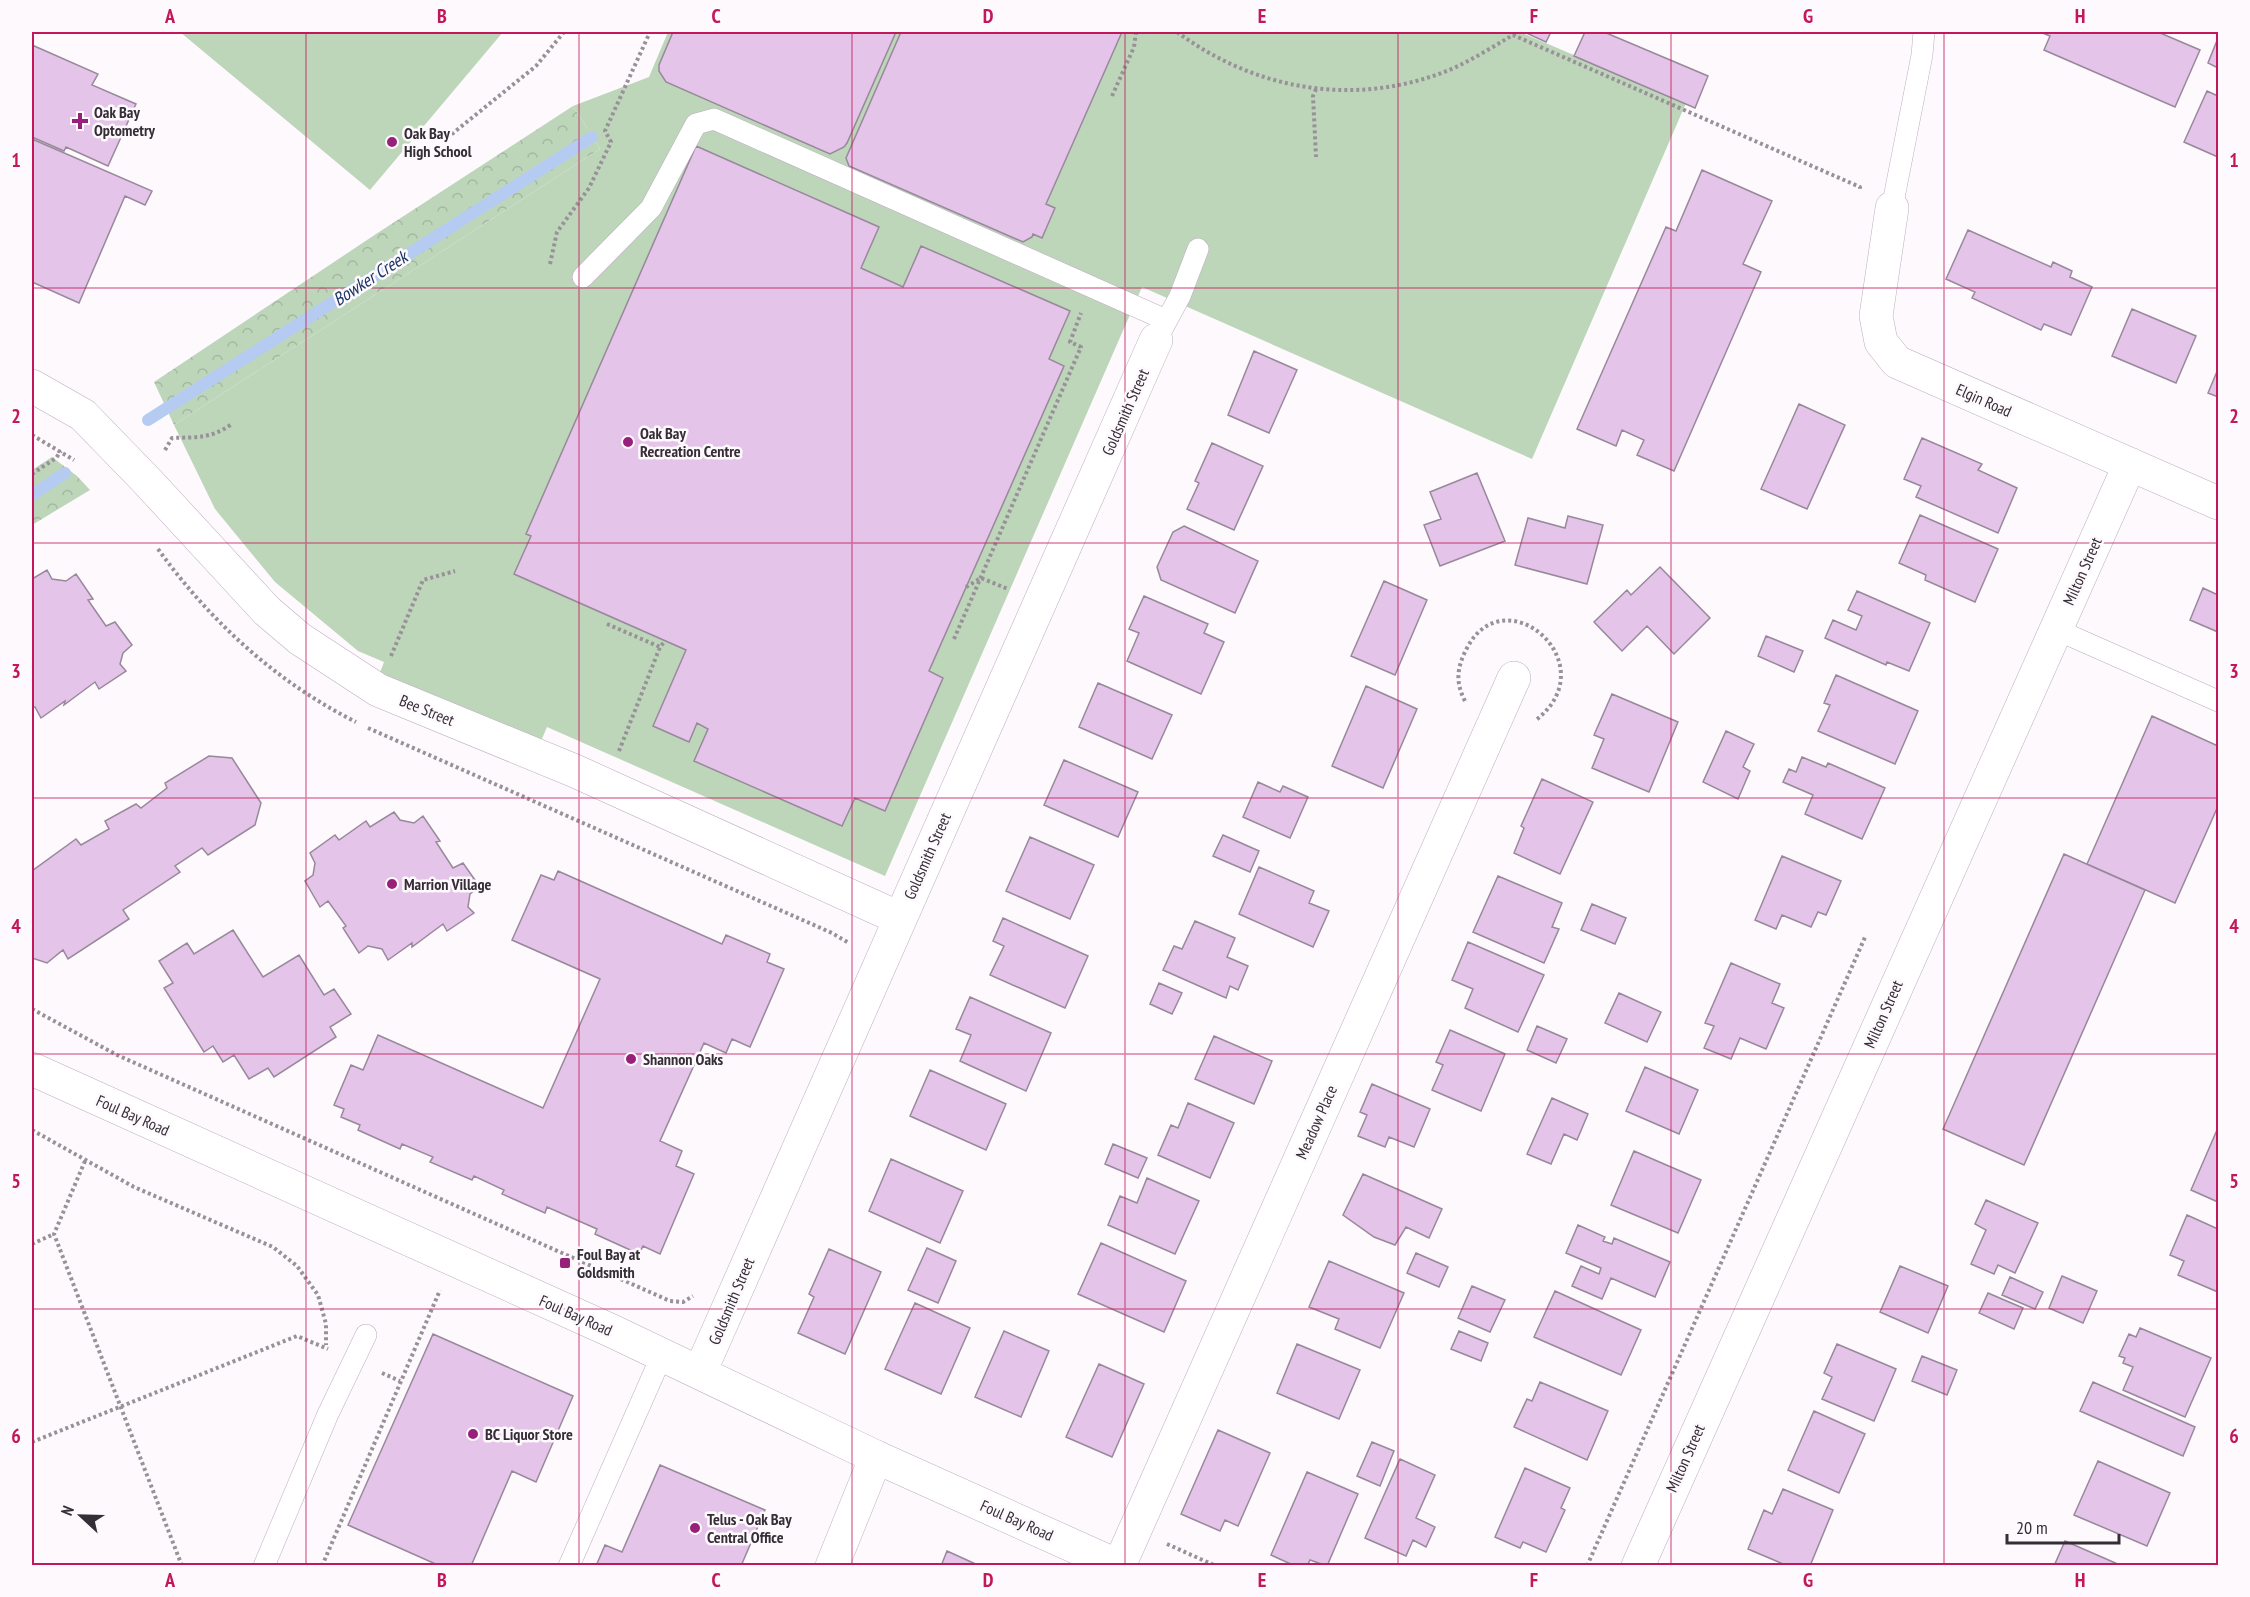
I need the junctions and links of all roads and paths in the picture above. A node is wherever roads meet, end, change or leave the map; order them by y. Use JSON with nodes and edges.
{"nodes":[{"id":1,"x":564,"y":32,"type":"edge"},
{"id":2,"x":650,"y":32,"type":"edge"},
{"id":3,"x":1137,"y":32,"type":"edge"},
{"id":4,"x":1177,"y":32,"type":"edge"},
{"id":5,"x":1924,"y":32,"type":"edge"},
{"id":6,"x":1316,"y":89,"type":"junction"},
{"id":7,"x":1112,"y":96,"type":"dead end"},
{"id":8,"x":447,"y":138,"type":"dead end"},
{"id":9,"x":1316,"y":157,"type":"dead end"},
{"id":10,"x":1860,"y":187,"type":"dead end"},
{"id":11,"x":1892,"y":208,"type":"joint"},
{"id":12,"x":1198,"y":249,"type":"dead end"},
{"id":13,"x":550,"y":264,"type":"dead end"},
{"id":14,"x":583,"y":277,"type":"dead end"},
{"id":15,"x":1091,"y":287,"type":"junction"},
{"id":16,"x":1161,"y":330,"type":"junction"},
{"id":17,"x":32,"y":386,"type":"edge"},
{"id":18,"x":82,"y":416,"type":"junction"},
{"id":19,"x":232,"y":424,"type":"dead end"},
{"id":20,"x":2130,"y":464,"type":"junction"},
{"id":21,"x":32,"y":474,"type":"edge"},
{"id":22,"x":148,"y":482,"type":"junction"},
{"id":23,"x":2218,"y":503,"type":"edge"},
{"id":24,"x":455,"y":571,"type":"dead end"},
{"id":25,"x":981,"y":578,"type":"junction"},
{"id":26,"x":991,"y":581,"type":"dead end"},
{"id":27,"x":966,"y":587,"type":"dead end"},
{"id":28,"x":405,"y":620,"type":"dead end"},
{"id":29,"x":607,"y":624,"type":"dead end"},
{"id":30,"x":2055,"y":629,"type":"junction"},
{"id":31,"x":954,"y":639,"type":"dead end"},
{"id":32,"x":665,"y":641,"type":"dead end"},
{"id":33,"x":660,"y":647,"type":"junction"},
{"id":34,"x":1514,"y":678,"type":"dead end"},
{"id":35,"x":2218,"y":701,"type":"edge"},
{"id":36,"x":610,"y":787,"type":"junction"},
{"id":37,"x":868,"y":905,"type":"junction"},
{"id":38,"x":899,"y":918,"type":"junction"},
{"id":39,"x":1866,"y":935,"type":"dead end"},
{"id":40,"x":850,"y":952,"type":"dead end"},
{"id":41,"x":32,"y":1009,"type":"edge"},
{"id":42,"x":32,"y":1069,"type":"edge"},
{"id":43,"x":32,"y":1130,"type":"edge"},
{"id":44,"x":85,"y":1161,"type":"junction"},
{"id":45,"x":54,"y":1234,"type":"junction"},
{"id":46,"x":32,"y":1244,"type":"edge"},
{"id":47,"x":453,"y":1260,"type":"junction"},
{"id":48,"x":702,"y":1291,"type":"dead end"},
{"id":49,"x":683,"y":1302,"type":"junction"},
{"id":50,"x":723,"y":1320,"type":"junction"},
{"id":51,"x":366,"y":1335,"type":"dead end"},
{"id":52,"x":326,"y":1348,"type":"junction"},
{"id":53,"x":662,"y":1355,"type":"junction"},
{"id":54,"x":354,"y":1360,"type":"junction"},
{"id":55,"x":700,"y":1372,"type":"junction"},
{"id":56,"x":400,"y":1381,"type":"junction"},
{"id":57,"x":120,"y":1407,"type":"junction"},
{"id":58,"x":32,"y":1442,"type":"edge"},
{"id":59,"x":876,"y":1457,"type":"junction"},
{"id":60,"x":1135,"y":1530,"type":"junction"},
{"id":61,"x":182,"y":1566,"type":"edge"},
{"id":62,"x":264,"y":1566,"type":"edge"},
{"id":63,"x":322,"y":1566,"type":"edge"},
{"id":64,"x":569,"y":1566,"type":"edge"},
{"id":65,"x":832,"y":1566,"type":"edge"},
{"id":66,"x":1119,"y":1566,"type":"edge"},
{"id":67,"x":1216,"y":1566,"type":"edge"},
{"id":68,"x":1587,"y":1566,"type":"edge"},
{"id":69,"x":1638,"y":1566,"type":"edge"}],
"edges":[{"from":1,"to":8,"type":"path"},
{"from":2,"to":13,"type":"path"},
{"from":3,"to":7,"type":"path"},
{"from":4,"to":6,"type":"path"},
{"from":5,"to":11,"type":"lane"},
{"from":6,"to":9,"type":"path"},
{"from":6,"to":10,"type":"path"},
{"from":11,"to":20,"type":"street","name":"Elgin Road"},
{"from":12,"to":16,"type":"lane"},
{"from":14,"to":15,"type":"lane"},
{"from":15,"to":16,"type":"lane"},
{"from":15,"to":25,"type":"path"},
{"from":16,"to":38,"type":"street","name":"Goldsmith Street"},
{"from":17,"to":18,"type":"street","name":"Bee Street"},
{"from":18,"to":21,"type":"path"},
{"from":18,"to":22,"type":"street","name":"Bee Street"},
{"from":19,"to":22,"type":"path"},
{"from":20,"to":23,"type":"street","name":"Elgin Road"},
{"from":20,"to":30,"type":"street","name":"Milton Street"},
{"from":22,"to":36,"type":"street","name":"Bee Street"},
{"from":24,"to":28,"type":"path"},
{"from":25,"to":26,"type":"path"},
{"from":25,"to":27,"type":"path"},
{"from":25,"to":31,"type":"path"},
{"from":29,"to":33,"type":"path"},
{"from":30,"to":35,"type":"lane"},
{"from":30,"to":69,"type":"street","name":"Milton Street"},
{"from":32,"to":33,"type":"path"},
{"from":33,"to":36,"type":"path"},
{"from":34,"to":60,"type":"street","name":"Meadow Place"},
{"from":36,"to":37,"type":"street","name":"Bee Street"},
{"from":37,"to":38,"type":"street","name":"Bee Street"},
{"from":37,"to":40,"type":"path"},
{"from":38,"to":50,"type":"street","name":"Goldsmith Street"},
{"from":39,"to":68,"type":"path"},
{"from":41,"to":49,"type":"path"},
{"from":42,"to":47,"type":"street","name":"Foul Bay Road"},
{"from":43,"to":44,"type":"path"},
{"from":44,"to":45,"type":"path"},
{"from":44,"to":52,"type":"path"},
{"from":45,"to":46,"type":"path"},
{"from":45,"to":57,"type":"path"},
{"from":47,"to":53,"type":"street","name":"Foul Bay Road"},
{"from":47,"to":56,"type":"path"},
{"from":48,"to":49,"type":"path"},
{"from":49,"to":50,"type":"path"},
{"from":50,"to":55,"type":"street","name":"Goldsmith Street"},
{"from":51,"to":54,"type":"lane"},
{"from":52,"to":54,"type":"path"},
{"from":52,"to":57,"type":"path"},
{"from":53,"to":55,"type":"street","name":"Foul Bay Road"},
{"from":53,"to":64,"type":"lane"},
{"from":54,"to":56,"type":"path"},
{"from":54,"to":62,"type":"lane"},
{"from":55,"to":59,"type":"street","name":"Foul Bay Road"},
{"from":56,"to":63,"type":"path"},
{"from":57,"to":58,"type":"path"},
{"from":57,"to":61,"type":"path"},
{"from":59,"to":65,"type":"street"},
{"from":59,"to":66,"type":"street","name":"Foul Bay Road"},
{"from":60,"to":66,"type":"street","name":"Meadow Place"},
{"from":60,"to":67,"type":"path"}]}
